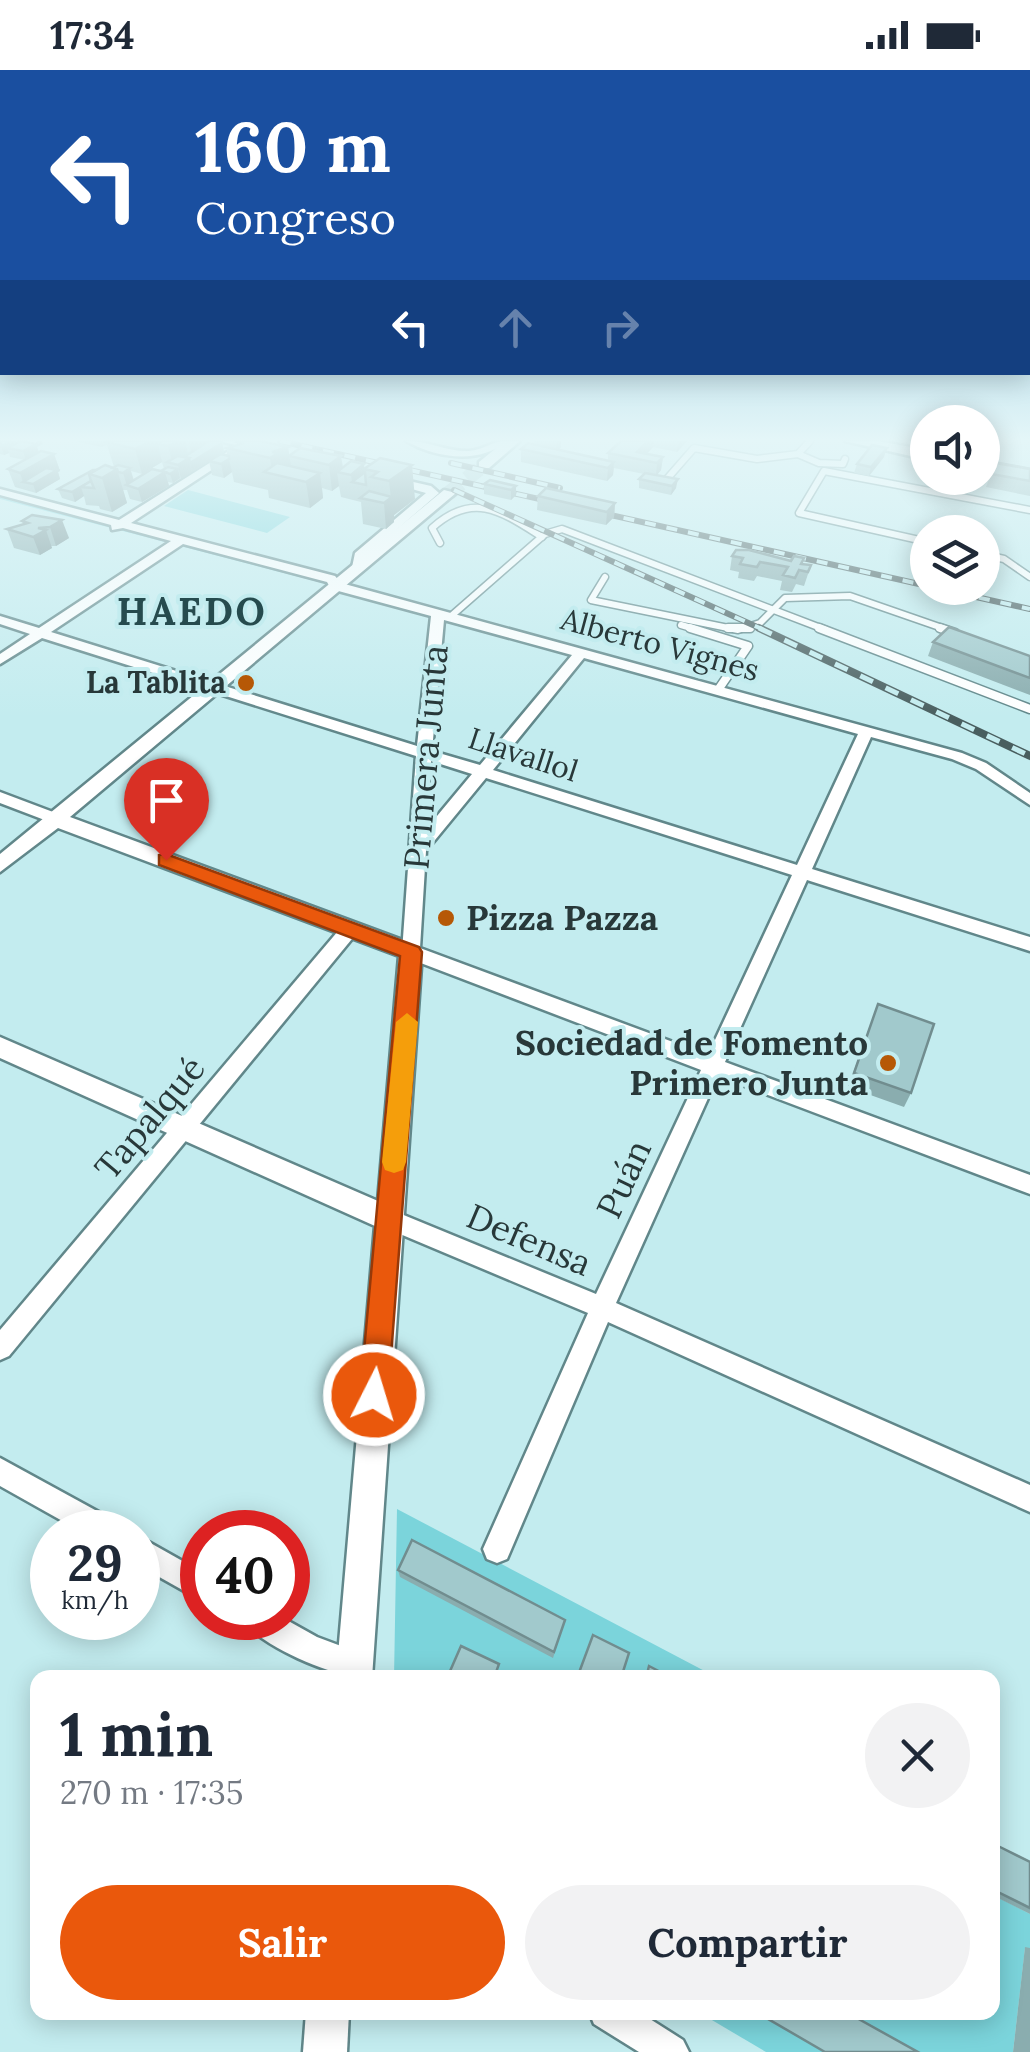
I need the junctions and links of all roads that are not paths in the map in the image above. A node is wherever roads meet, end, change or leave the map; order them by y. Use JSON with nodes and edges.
{"nodes":[{"id":1,"x":136,"y":533,"type":"edge"},
{"id":2,"x":388,"y":533,"type":"edge"},
{"id":3,"x":397,"y":533,"type":"edge"},
{"id":4,"x":435,"y":533,"type":"edge"},
{"id":5,"x":537,"y":533,"type":"edge"},
{"id":6,"x":547,"y":533,"type":"edge"},
{"id":7,"x":579,"y":533,"type":"edge"},
{"id":8,"x":542,"y":536,"type":"junction"},
{"id":9,"x":440,"y":543,"type":"dead end"},
{"id":10,"x":175,"y":544,"type":"junction"},
{"id":11,"x":1000,"y":558,"type":"edge"},
{"id":12,"x":356,"y":569,"type":"junction"},
{"id":13,"x":1030,"y":577,"type":"edge"},
{"id":14,"x":605,"y":578,"type":"dead end"},
{"id":15,"x":336,"y":586,"type":"junction"},
{"id":16,"x":775,"y":608,"type":"junction"},
{"id":17,"x":444,"y":615,"type":"junction"},
{"id":18,"x":0,"y":620,"type":"edge"},
{"id":19,"x":660,"y":620,"type":"dead end"},
{"id":20,"x":40,"y":632,"type":"junction"},
{"id":21,"x":964,"y":636,"type":"edge"},
{"id":22,"x":581,"y":652,"type":"junction"},
{"id":23,"x":0,"y":660,"type":"edge"},
{"id":24,"x":214,"y":687,"type":"junction"},
{"id":25,"x":718,"y":690,"type":"junction"},
{"id":26,"x":1030,"y":709,"type":"edge"},
{"id":27,"x":867,"y":730,"type":"junction"},
{"id":28,"x":424,"y":752,"type":"junction"},
{"id":29,"x":483,"y":772,"type":"junction"},
{"id":30,"x":0,"y":797,"type":"edge"},
{"id":31,"x":1030,"y":800,"type":"edge"},
{"id":32,"x":55,"y":818,"type":"junction"},
{"id":33,"x":418,"y":850,"type":"junction"},
{"id":34,"x":0,"y":865,"type":"edge"},
{"id":35,"x":801,"y":872,"type":"junction"},
{"id":36,"x":350,"y":929,"type":"junction"},
{"id":37,"x":1030,"y":944,"type":"edge"},
{"id":38,"x":411,"y":952,"type":"junction"},
{"id":39,"x":0,"y":1047,"type":"edge"},
{"id":40,"x":714,"y":1067,"type":"junction"},
{"id":41,"x":183,"y":1130,"type":"junction"},
{"id":42,"x":1030,"y":1185,"type":"edge"},
{"id":43,"x":389,"y":1219,"type":"junction"},
{"id":44,"x":602,"y":1308,"type":"junction"},
{"id":45,"x":0,"y":1348,"type":"edge"},
{"id":46,"x":0,"y":1471,"type":"edge"},
{"id":47,"x":1030,"y":1499,"type":"edge"},
{"id":48,"x":68,"y":1510,"type":"edge"},
{"id":49,"x":497,"y":1549,"type":"dead end"},
{"id":50,"x":294,"y":1640,"type":"edge"},
{"id":51,"x":352,"y":1670,"type":"edge"},
{"id":52,"x":354,"y":1670,"type":"edge"},
{"id":53,"x":327,"y":2020,"type":"edge"},
{"id":54,"x":619,"y":2020,"type":"edge"},
{"id":55,"x":325,"y":2052,"type":"edge"},
{"id":56,"x":671,"y":2052,"type":"edge"}],
"edges":[{"from":1,"to":10,"type":"street","name":"Alberto Vignes"},
{"from":2,"to":12,"type":"street"},
{"from":3,"to":12,"type":"street"},
{"from":4,"to":9,"type":"lane"},
{"from":5,"to":8,"type":"lane"},
{"from":6,"to":8,"type":"lane"},
{"from":7,"to":16,"type":"lane"},
{"from":8,"to":17,"type":"lane"},
{"from":10,"to":15,"type":"street","name":"Alberto Vignes"},
{"from":10,"to":20,"type":"street"},
{"from":11,"to":13,"type":"lane"},
{"from":12,"to":15,"type":"street"},
{"from":14,"to":16,"type":"lane"},
{"from":15,"to":17,"type":"street","name":"Alberto Vignes"},
{"from":15,"to":24,"type":"street"},
{"from":16,"to":21,"type":"lane"},
{"from":16,"to":26,"type":"lane"},
{"from":17,"to":22,"type":"street","name":"Alberto Vignes"},
{"from":17,"to":28,"type":"street","name":"Primera Junta"},
{"from":18,"to":20,"type":"street","name":"Llavallol"},
{"from":19,"to":25,"type":"lane"},
{"from":20,"to":23,"type":"street"},
{"from":20,"to":24,"type":"street","name":"Llavallol"},
{"from":22,"to":25,"type":"street","name":"Alberto Vignes"},
{"from":22,"to":29,"type":"street"},
{"from":24,"to":28,"type":"street","name":"Llavallol"},
{"from":24,"to":32,"type":"street"},
{"from":25,"to":27,"type":"street","name":"Alberto Vignes"},
{"from":27,"to":31,"type":"street","name":"Alberto Vignes"},
{"from":27,"to":35,"type":"street","name":"Puán"},
{"from":28,"to":29,"type":"street","name":"Llavallol"},
{"from":28,"to":33,"type":"street","name":"Primera Junta"},
{"from":29,"to":33,"type":"street"},
{"from":29,"to":35,"type":"street","name":"Llavallol"},
{"from":30,"to":32,"type":"street"},
{"from":32,"to":34,"type":"street"},
{"from":32,"to":36,"type":"street"},
{"from":33,"to":38,"type":"street","name":"Primera Junta"},
{"from":35,"to":37,"type":"street","name":"Llavallol"},
{"from":35,"to":40,"type":"street","name":"Puán"},
{"from":36,"to":38,"type":"street"},
{"from":36,"to":41,"type":"street","name":"Tapalqué"},
{"from":38,"to":40,"type":"street"},
{"from":38,"to":43,"type":"street","name":"Primera Junta"},
{"from":39,"to":41,"type":"street","name":"Defensa"},
{"from":40,"to":42,"type":"street"},
{"from":40,"to":44,"type":"street","name":"Puán"},
{"from":41,"to":43,"type":"street","name":"Defensa"},
{"from":41,"to":45,"type":"street","name":"Tapalqué"},
{"from":43,"to":44,"type":"street","name":"Defensa"},
{"from":43,"to":52,"type":"street","name":"Primera Junta"},
{"from":44,"to":47,"type":"street","name":"Defensa"},
{"from":44,"to":49,"type":"street","name":"Puán"},
{"from":46,"to":48,"type":"street"},
{"from":50,"to":51,"type":"street"},
{"from":53,"to":55,"type":"street"},
{"from":54,"to":56,"type":"street"}]}
